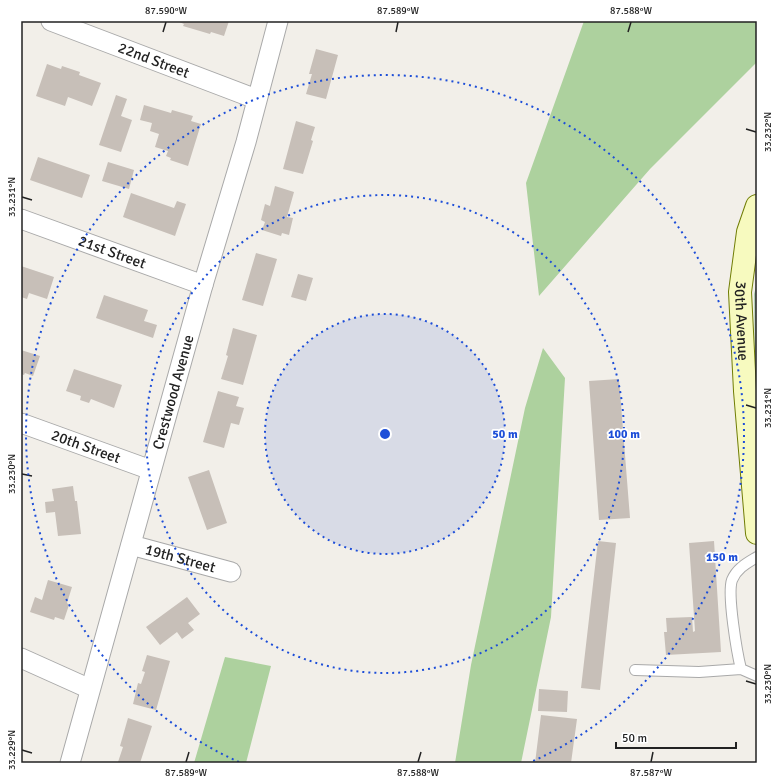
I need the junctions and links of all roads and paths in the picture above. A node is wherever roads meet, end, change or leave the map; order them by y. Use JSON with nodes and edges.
{"nodes":[{"id":1,"x":51,"y":21,"type":"edge"},
{"id":2,"x":278,"y":21,"type":"edge"},
{"id":3,"x":256,"y":98,"type":"junction"},
{"id":4,"x":757,"y":206,"type":"edge"},
{"id":5,"x":21,"y":220,"type":"edge"},
{"id":6,"x":203,"y":285,"type":"junction"},
{"id":7,"x":21,"y":423,"type":"edge"},
{"id":8,"x":151,"y":470,"type":"junction"},
{"id":9,"x":757,"y":533,"type":"edge"},
{"id":10,"x":131,"y":545,"type":"junction"},
{"id":11,"x":757,"y":557,"type":"edge"},
{"id":12,"x":231,"y":572,"type":"dead end"},
{"id":13,"x":21,"y":658,"type":"edge"},
{"id":14,"x":741,"y":669,"type":"junction"},
{"id":15,"x":635,"y":670,"type":"dead end"},
{"id":16,"x":757,"y":676,"type":"edge"},
{"id":17,"x":90,"y":689,"type":"junction"},
{"id":18,"x":70,"y":763,"type":"edge"}],
"edges":[{"from":1,"to":3,"type":"street","name":"22nd Street"},
{"from":2,"to":3,"type":"street","name":"Crestwood Avenue"},
{"from":3,"to":6,"type":"street","name":"Crestwood Avenue"},
{"from":4,"to":9,"type":"street","name":"30th Avenue"},
{"from":5,"to":6,"type":"street","name":"21st Street"},
{"from":6,"to":8,"type":"street","name":"Crestwood Avenue"},
{"from":7,"to":8,"type":"street","name":"20th Street"},
{"from":8,"to":10,"type":"street","name":"Crestwood Avenue"},
{"from":10,"to":12,"type":"street","name":"19th Street"},
{"from":10,"to":17,"type":"street","name":"Crestwood Avenue"},
{"from":11,"to":14,"type":"lane"},
{"from":13,"to":17,"type":"street"},
{"from":14,"to":15,"type":"lane"},
{"from":14,"to":16,"type":"lane"},
{"from":17,"to":18,"type":"street","name":"Crestwood Avenue"}]}
